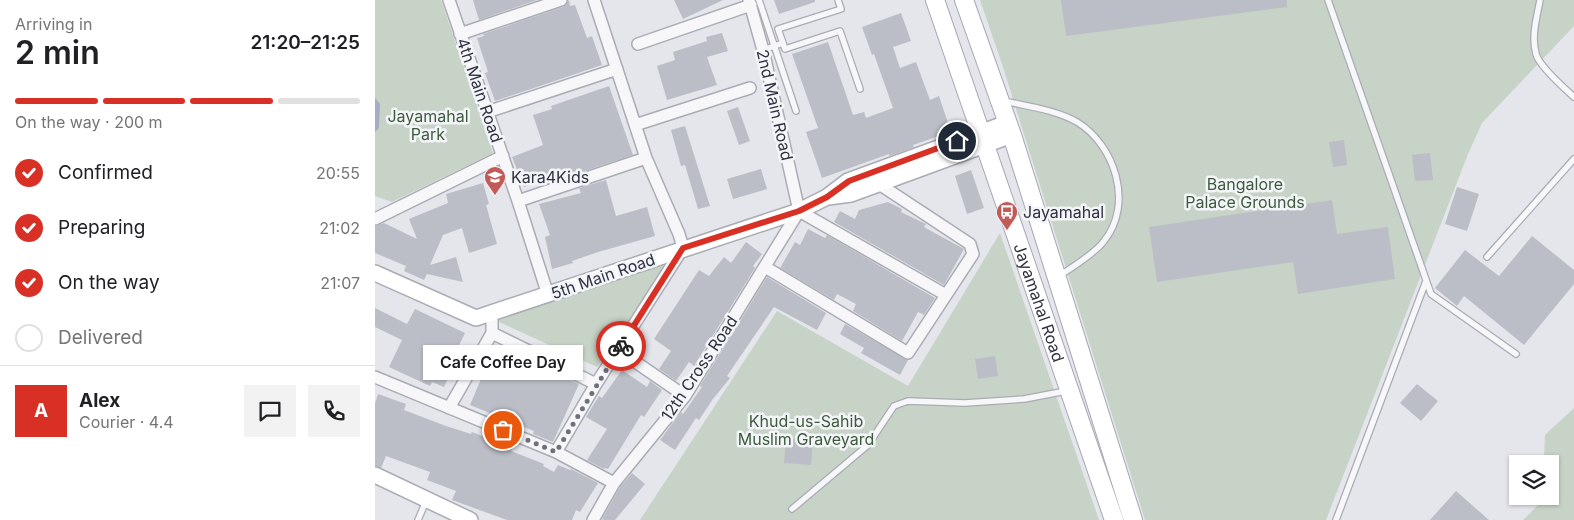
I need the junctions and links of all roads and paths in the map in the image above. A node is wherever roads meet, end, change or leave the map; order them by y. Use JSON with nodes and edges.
{"nodes":[{"id":1,"x":449,"y":0,"type":"edge"},
{"id":2,"x":561,"y":0,"type":"edge"},
{"id":3,"x":594,"y":0,"type":"edge"},
{"id":4,"x":838,"y":0,"type":"edge"},
{"id":5,"x":935,"y":0,"type":"edge"},
{"id":6,"x":964,"y":0,"type":"edge"},
{"id":7,"x":1328,"y":0,"type":"edge"},
{"id":8,"x":1541,"y":0,"type":"edge"},
{"id":9,"x":753,"y":2,"type":"edge"},
{"id":10,"x":460,"y":34,"type":"junction"},
{"id":11,"x":783,"y":43,"type":"junction"},
{"id":12,"x":638,"y":44,"type":"dead end"},
{"id":13,"x":774,"y":46,"type":"junction"},
{"id":14,"x":763,"y":50,"type":"junction"},
{"id":15,"x":617,"y":69,"type":"junction"},
{"id":16,"x":750,"y":88,"type":"dead end"},
{"id":17,"x":860,"y":89,"type":"dead end"},
{"id":18,"x":1574,"y":97,"type":"edge"},
{"id":19,"x":999,"y":100,"type":"junction"},
{"id":20,"x":796,"y":111,"type":"dead end"},
{"id":21,"x":487,"y":112,"type":"junction"},
{"id":22,"x":635,"y":125,"type":"junction"},
{"id":23,"x":1010,"y":129,"type":"junction"},
{"id":24,"x":983,"y":139,"type":"junction"},
{"id":25,"x":503,"y":156,"type":"junction"},
{"id":26,"x":646,"y":158,"type":"junction"},
{"id":27,"x":1574,"y":158,"type":"edge"},
{"id":28,"x":879,"y":184,"type":"junction"},
{"id":29,"x":827,"y":197,"type":"junction"},
{"id":30,"x":518,"y":201,"type":"junction"},
{"id":31,"x":799,"y":211,"type":"junction"},
{"id":32,"x":375,"y":219,"type":"edge"},
{"id":33,"x":683,"y":248,"type":"junction"},
{"id":34,"x":1487,"y":257,"type":"dead end"},
{"id":35,"x":765,"y":267,"type":"junction"},
{"id":36,"x":375,"y":273,"type":"edge"},
{"id":37,"x":1057,"y":278,"type":"junction"},
{"id":38,"x":1426,"y":281,"type":"junction"},
{"id":39,"x":548,"y":295,"type":"junction"},
{"id":40,"x":946,"y":296,"type":"junction"},
{"id":41,"x":492,"y":313,"type":"junction"},
{"id":42,"x":492,"y":332,"type":"junction"},
{"id":43,"x":618,"y":350,"type":"junction"},
{"id":44,"x":1516,"y":354,"type":"dead end"},
{"id":45,"x":375,"y":376,"type":"edge"},
{"id":46,"x":596,"y":384,"type":"junction"},
{"id":47,"x":1070,"y":391,"type":"junction"},
{"id":48,"x":685,"y":396,"type":"junction"},
{"id":49,"x":449,"y":408,"type":"junction"},
{"id":50,"x":556,"y":452,"type":"junction"},
{"id":51,"x":375,"y":475,"type":"edge"},
{"id":52,"x":614,"y":483,"type":"junction"},
{"id":53,"x":427,"y":499,"type":"junction"},
{"id":54,"x":792,"y":509,"type":"dead end"},
{"id":55,"x":418,"y":520,"type":"edge"},
{"id":56,"x":471,"y":520,"type":"edge"},
{"id":57,"x":593,"y":520,"type":"edge"},
{"id":58,"x":1114,"y":520,"type":"edge"},
{"id":59,"x":1133,"y":520,"type":"edge"},
{"id":60,"x":1336,"y":520,"type":"edge"}],
"edges":[{"from":1,"to":10,"type":"street","name":"4th Main Road"},
{"from":2,"to":10,"type":"street"},
{"from":3,"to":15,"type":"street"},
{"from":4,"to":11,"type":"lane"},
{"from":5,"to":24,"type":"main road","name":"Jayamahal Road"},
{"from":6,"to":19,"type":"main road","name":"Jayamahal Road"},
{"from":7,"to":38,"type":"lane"},
{"from":8,"to":18,"type":"lane"},
{"from":9,"to":12,"type":"street"},
{"from":9,"to":13,"type":"lane"},
{"from":9,"to":14,"type":"street","name":"2nd Main Road"},
{"from":10,"to":21,"type":"street","name":"4th Main Road"},
{"from":11,"to":13,"type":"lane"},
{"from":11,"to":17,"type":"lane"},
{"from":13,"to":14,"type":"lane"},
{"from":13,"to":20,"type":"lane"},
{"from":14,"to":31,"type":"street","name":"2nd Main Road"},
{"from":15,"to":21,"type":"street"},
{"from":15,"to":22,"type":"street"},
{"from":16,"to":22,"type":"street"},
{"from":19,"to":23,"type":"main road","name":"Jayamahal Road"},
{"from":19,"to":37,"type":"lane"},
{"from":21,"to":25,"type":"street","name":"4th Main Road"},
{"from":22,"to":26,"type":"street"},
{"from":23,"to":24,"type":"street"},
{"from":23,"to":37,"type":"main road","name":"Jayamahal Road"},
{"from":24,"to":28,"type":"street","name":"5th Main Road"},
{"from":24,"to":29,"type":"street","name":"5th Main Road"},
{"from":24,"to":47,"type":"main road","name":"Jayamahal Road"},
{"from":25,"to":30,"type":"street","name":"4th Main Road"},
{"from":25,"to":32,"type":"street"},
{"from":26,"to":30,"type":"street"},
{"from":26,"to":33,"type":"street"},
{"from":27,"to":34,"type":"lane"},
{"from":28,"to":29,"type":"street","name":"5th Main Road"},
{"from":28,"to":40,"type":"street"},
{"from":29,"to":31,"type":"street","name":"5th Main Road"},
{"from":30,"to":39,"type":"street","name":"4th Main Road"},
{"from":31,"to":33,"type":"street","name":"5th Main Road"},
{"from":31,"to":35,"type":"street","name":"12th Cross Road"},
{"from":31,"to":40,"type":"street"},
{"from":33,"to":39,"type":"street","name":"5th Main Road"},
{"from":33,"to":43,"type":"street"},
{"from":35,"to":40,"type":"street"},
{"from":35,"to":48,"type":"street","name":"12th Cross Road"},
{"from":36,"to":41,"type":"street","name":"5th Main Road"},
{"from":37,"to":59,"type":"main road","name":"Jayamahal Road"},
{"from":38,"to":44,"type":"lane"},
{"from":38,"to":60,"type":"lane"},
{"from":39,"to":41,"type":"street","name":"5th Main Road"},
{"from":41,"to":42,"type":"street"},
{"from":42,"to":46,"type":"street"},
{"from":42,"to":49,"type":"street"},
{"from":43,"to":46,"type":"street"},
{"from":43,"to":48,"type":"street"},
{"from":45,"to":49,"type":"street"},
{"from":46,"to":50,"type":"street"},
{"from":47,"to":54,"type":"lane"},
{"from":47,"to":58,"type":"main road","name":"Jayamahal Road"},
{"from":48,"to":52,"type":"street","name":"12th Cross Road"},
{"from":49,"to":50,"type":"street"},
{"from":50,"to":52,"type":"street"},
{"from":51,"to":53,"type":"street"},
{"from":52,"to":57,"type":"street","name":"12th Cross Road"},
{"from":53,"to":55,"type":"lane"},
{"from":53,"to":56,"type":"street"}]}
